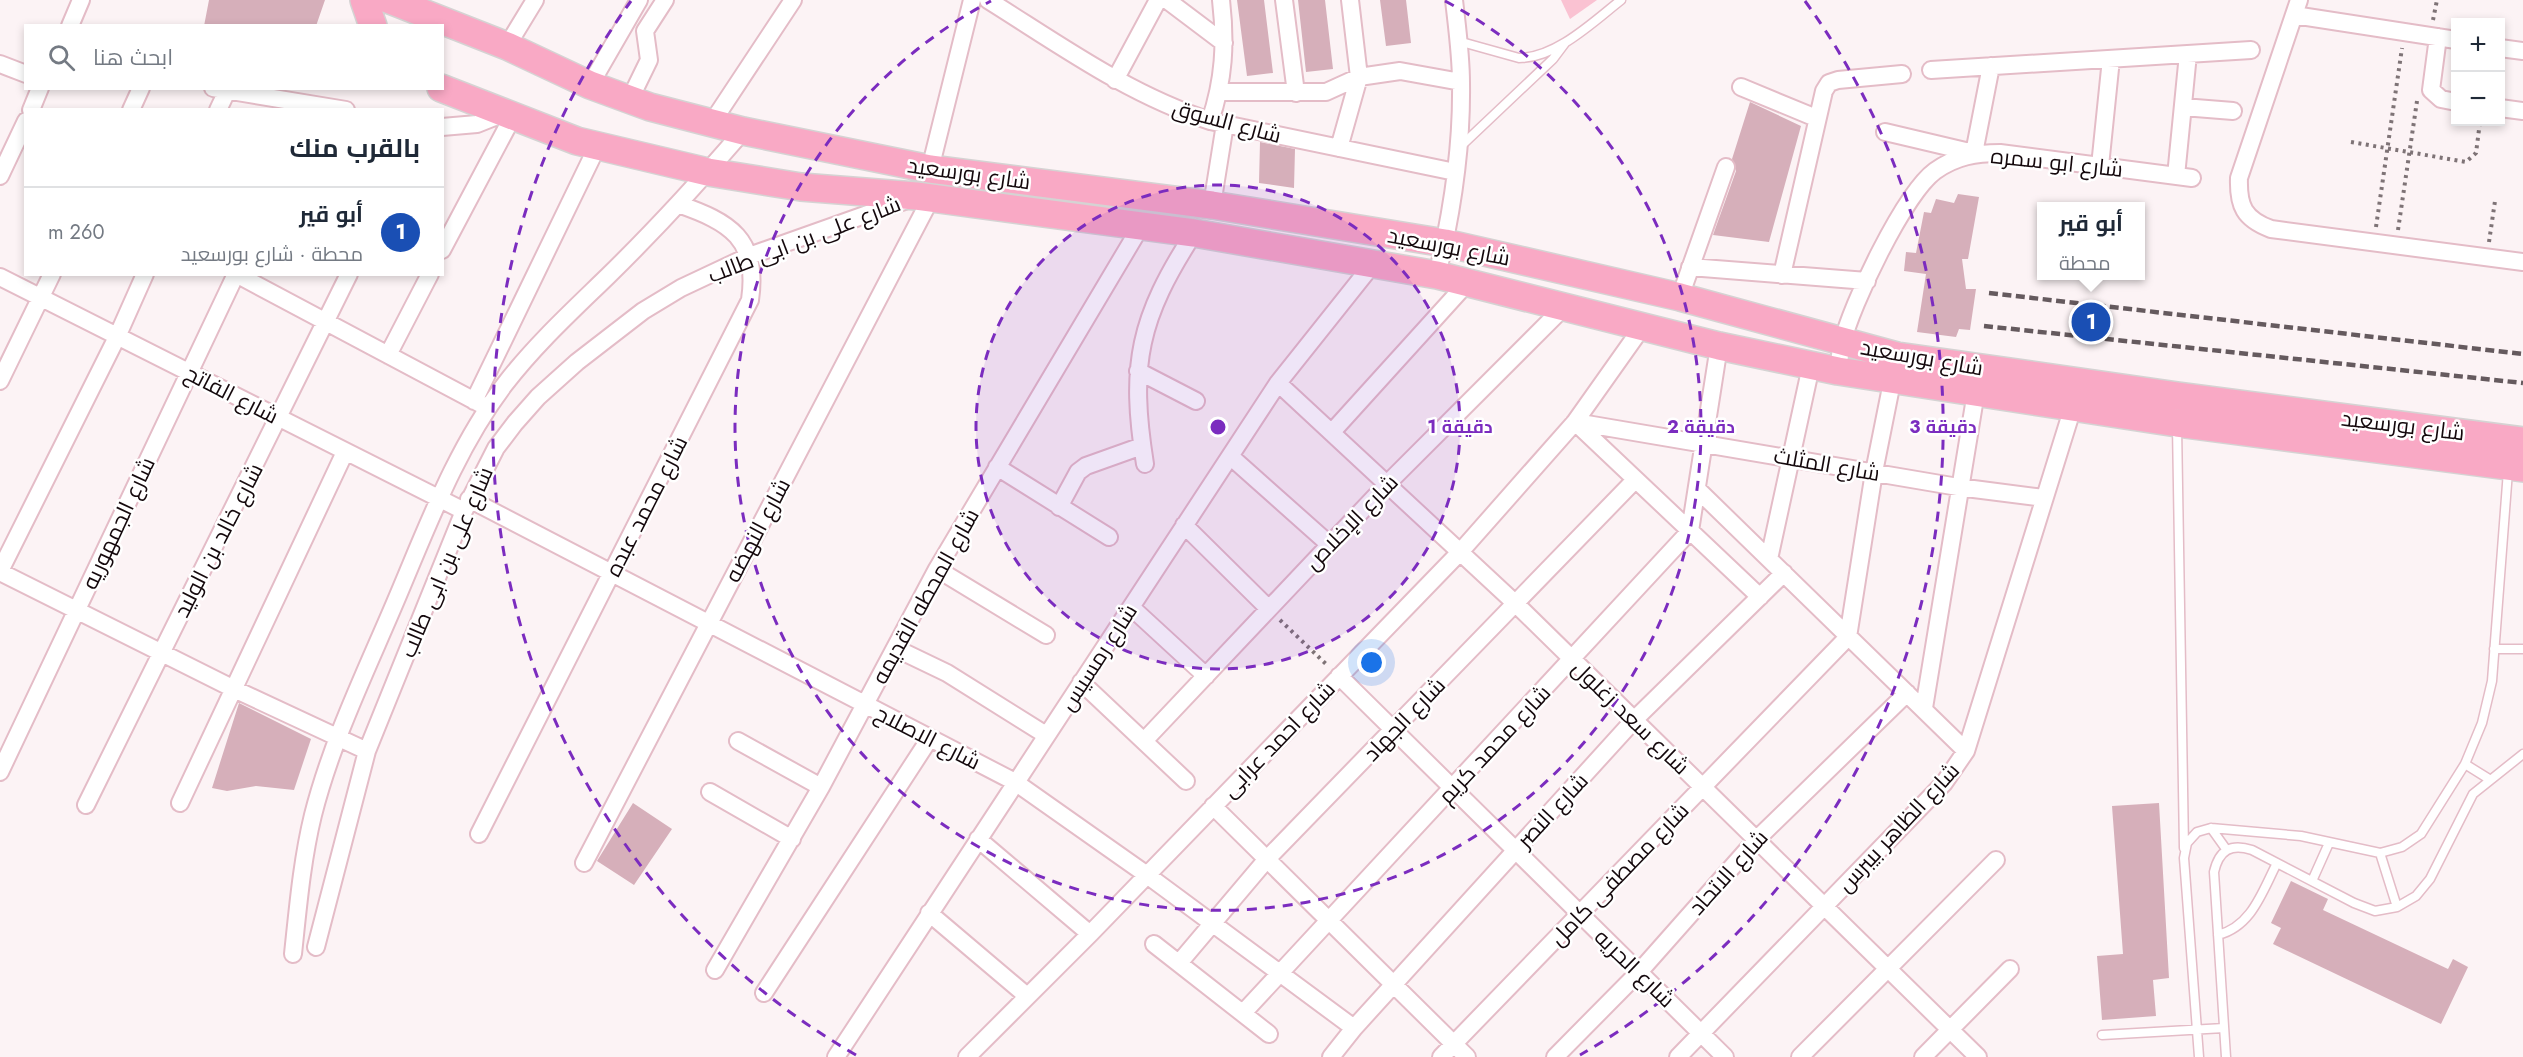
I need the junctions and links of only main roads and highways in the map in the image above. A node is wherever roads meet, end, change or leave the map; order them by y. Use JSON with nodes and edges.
{"nodes":[{"id":1,"x":390,"y":0,"type":"edge"},
{"id":2,"x":444,"y":89,"type":"edge"},
{"id":3,"x":1894,"y":368,"type":"junction"},
{"id":4,"x":2178,"y":396,"type":"junction"},
{"id":5,"x":2177,"y":423,"type":"junction"},
{"id":6,"x":2523,"y":441,"type":"edge"},
{"id":7,"x":2516,"y":467,"type":"edge"}],
"edges":[{"from":1,"to":3,"type":"main road","name":"شارع بورسعيد"},
{"from":2,"to":3,"type":"main road","name":"شارع بورسعيد"},
{"from":3,"to":4,"type":"main road","name":"شارع بورسعيد"},
{"from":3,"to":5,"type":"main road","name":"شارع بورسعيد"},
{"from":4,"to":5,"type":"main road"},
{"from":4,"to":6,"type":"main road","name":"شارع بورسعيد"},
{"from":5,"to":7,"type":"main road","name":"شارع بورسعيد"}]}
